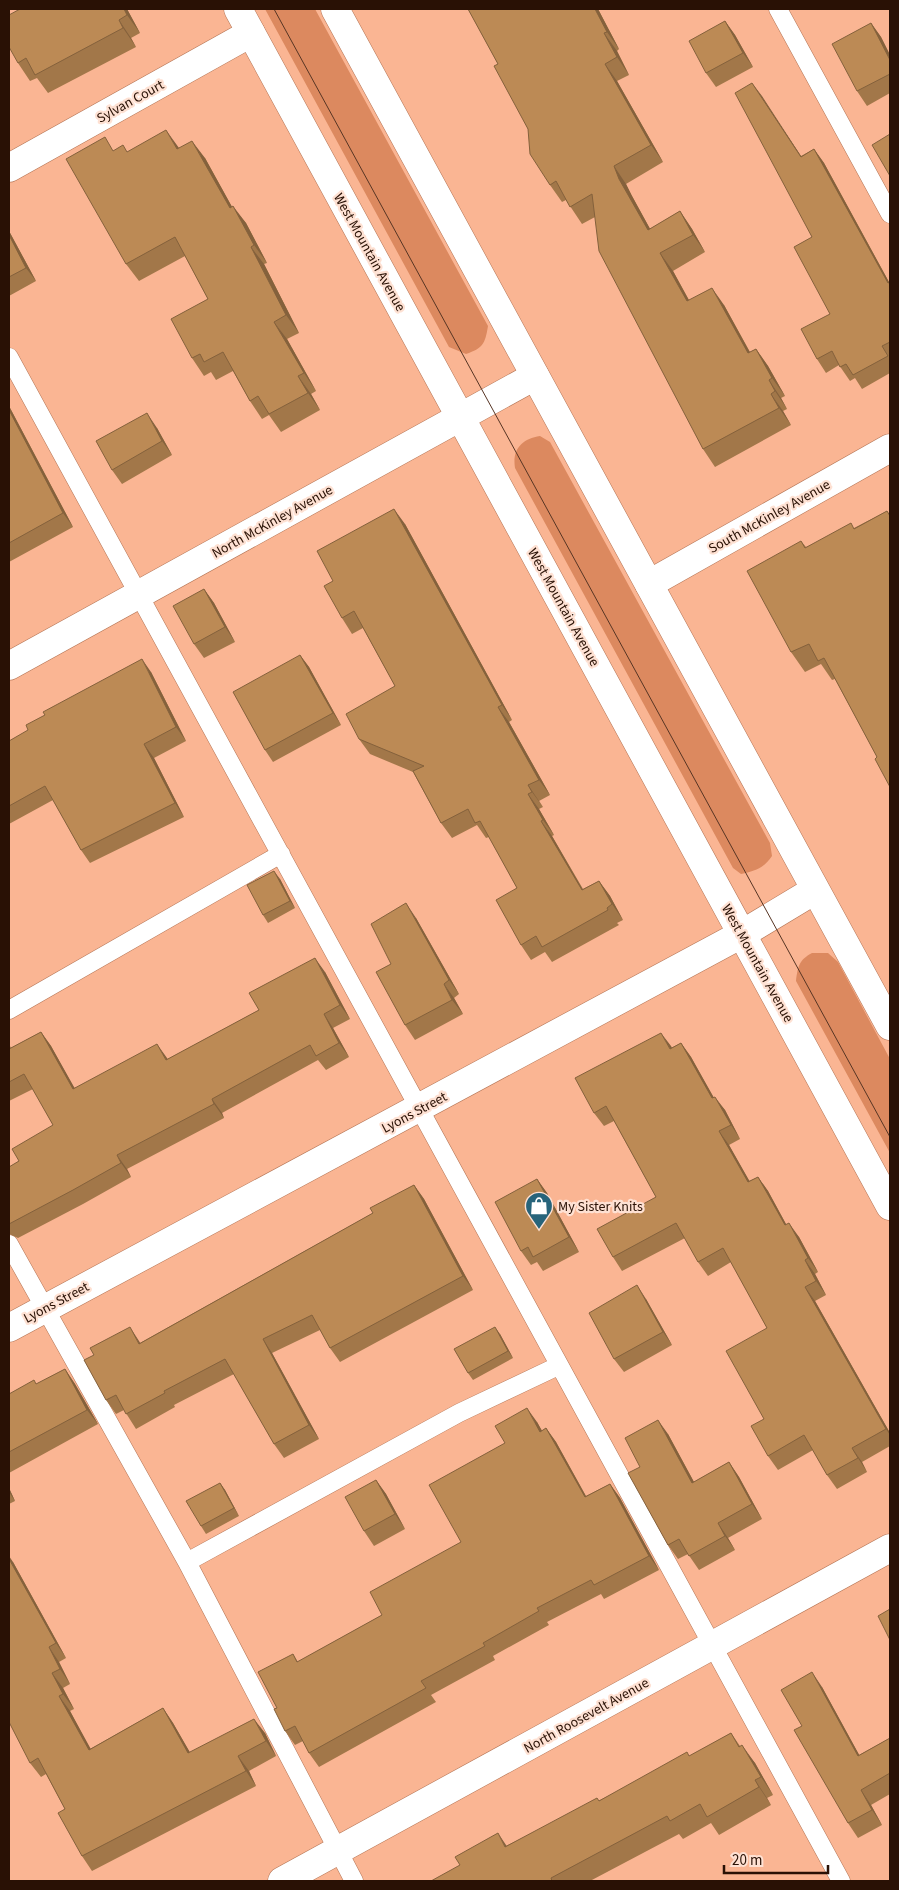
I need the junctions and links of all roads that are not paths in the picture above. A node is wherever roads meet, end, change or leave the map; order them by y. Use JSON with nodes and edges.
{"nodes":[{"id":1,"x":238,"y":9,"type":"edge"},
{"id":2,"x":335,"y":9,"type":"edge"},
{"id":3,"x":778,"y":9,"type":"edge"},
{"id":4,"x":252,"y":33,"type":"junction"},
{"id":5,"x":9,"y":168,"type":"edge"},
{"id":6,"x":890,"y":214,"type":"edge"},
{"id":7,"x":9,"y":357,"type":"edge"},
{"id":8,"x":535,"y":376,"type":"junction"},
{"id":9,"x":461,"y":418,"type":"junction"},
{"id":10,"x":890,"y":448,"type":"edge"},
{"id":11,"x":649,"y":584,"type":"junction"},
{"id":12,"x":139,"y":593,"type":"junction"},
{"id":13,"x":9,"y":666,"type":"edge"},
{"id":14,"x":281,"y":854,"type":"junction"},
{"id":15,"x":815,"y":890,"type":"junction"},
{"id":16,"x":742,"y":934,"type":"junction"},
{"id":17,"x":9,"y":1010,"type":"edge"},
{"id":18,"x":890,"y":1026,"type":"edge"},
{"id":19,"x":420,"y":1108,"type":"junction"},
{"id":20,"x":890,"y":1206,"type":"edge"},
{"id":21,"x":9,"y":1244,"type":"edge"},
{"id":22,"x":44,"y":1309,"type":"junction"},
{"id":23,"x":9,"y":1328,"type":"edge"},
{"id":24,"x":558,"y":1366,"type":"junction"},
{"id":25,"x":890,"y":1548,"type":"edge"},
{"id":26,"x":187,"y":1562,"type":"junction"},
{"id":27,"x":714,"y":1645,"type":"junction"},
{"id":28,"x":338,"y":1851,"type":"junction"},
{"id":29,"x":282,"y":1881,"type":"edge"},
{"id":30,"x":354,"y":1881,"type":"edge"},
{"id":31,"x":841,"y":1881,"type":"edge"}],
"edges":[{"from":1,"to":4,"type":"street","name":"West Mountain Avenue"},
{"from":2,"to":8,"type":"street"},
{"from":3,"to":6,"type":"lane"},
{"from":4,"to":5,"type":"street","name":"Sylvan Court"},
{"from":4,"to":9,"type":"street","name":"West Mountain Avenue"},
{"from":7,"to":12,"type":"lane"},
{"from":8,"to":9,"type":"street","name":"North McKinley Avenue"},
{"from":8,"to":11,"type":"street"},
{"from":9,"to":12,"type":"street","name":"North McKinley Avenue"},
{"from":9,"to":16,"type":"street","name":"West Mountain Avenue"},
{"from":10,"to":11,"type":"street","name":"South McKinley Avenue"},
{"from":11,"to":15,"type":"street"},
{"from":12,"to":13,"type":"street","name":"North McKinley Avenue"},
{"from":12,"to":14,"type":"lane"},
{"from":14,"to":17,"type":"lane"},
{"from":14,"to":19,"type":"lane"},
{"from":15,"to":16,"type":"street","name":"Lyons Street"},
{"from":15,"to":18,"type":"street"},
{"from":16,"to":19,"type":"street","name":"Lyons Street"},
{"from":16,"to":20,"type":"street","name":"West Mountain Avenue"},
{"from":19,"to":22,"type":"street","name":"Lyons Street"},
{"from":19,"to":24,"type":"lane"},
{"from":21,"to":22,"type":"lane"},
{"from":22,"to":23,"type":"street","name":"Lyons Street"},
{"from":22,"to":26,"type":"lane"},
{"from":24,"to":26,"type":"lane"},
{"from":24,"to":27,"type":"lane"},
{"from":25,"to":27,"type":"street","name":"North Roosevelt Avenue"},
{"from":26,"to":28,"type":"lane"},
{"from":27,"to":28,"type":"street","name":"North Roosevelt Avenue"},
{"from":27,"to":31,"type":"lane"},
{"from":28,"to":29,"type":"street","name":"North Roosevelt Avenue"},
{"from":28,"to":30,"type":"lane"}]}
